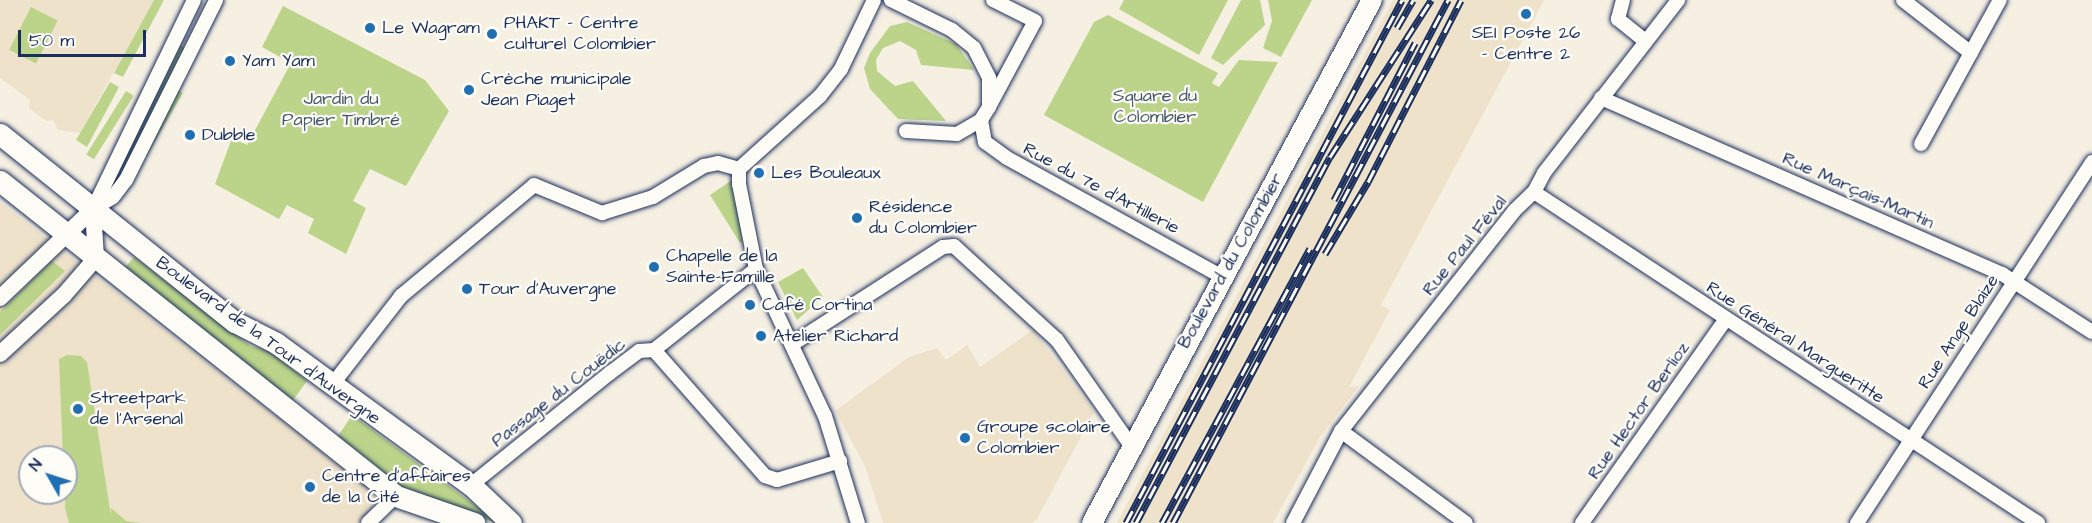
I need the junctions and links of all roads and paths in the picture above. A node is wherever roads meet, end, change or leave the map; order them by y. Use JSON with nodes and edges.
{"nodes":[{"id":1,"x":194,"y":0,"type":"edge"},
{"id":2,"x":216,"y":0,"type":"edge"},
{"id":3,"x":874,"y":0,"type":"edge"},
{"id":4,"x":891,"y":0,"type":"edge"},
{"id":5,"x":993,"y":0,"type":"edge"},
{"id":6,"x":1372,"y":0,"type":"edge"},
{"id":7,"x":1623,"y":0,"type":"edge"},
{"id":8,"x":1678,"y":0,"type":"edge"},
{"id":9,"x":1903,"y":0,"type":"edge"},
{"id":10,"x":2000,"y":0,"type":"edge"},
{"id":11,"x":915,"y":5,"type":"edge"},
{"id":12,"x":1645,"y":41,"type":"junction"},
{"id":13,"x":1971,"y":53,"type":"junction"},
{"id":14,"x":1600,"y":98,"type":"junction"},
{"id":15,"x":989,"y":107,"type":"junction"},
{"id":16,"x":981,"y":120,"type":"junction"},
{"id":17,"x":906,"y":131,"type":"dead end"},
{"id":18,"x":0,"y":134,"type":"edge"},
{"id":19,"x":1921,"y":144,"type":"dead end"},
{"id":20,"x":2092,"y":162,"type":"edge"},
{"id":21,"x":739,"y":169,"type":"junction"},
{"id":22,"x":0,"y":181,"type":"edge"},
{"id":23,"x":1534,"y":192,"type":"junction"},
{"id":24,"x":93,"y":209,"type":"junction"},
{"id":25,"x":63,"y":235,"type":"junction"},
{"id":26,"x":96,"y":258,"type":"junction"},
{"id":27,"x":756,"y":269,"type":"junction"},
{"id":28,"x":1221,"y":276,"type":"junction"},
{"id":29,"x":2014,"y":280,"type":"junction"},
{"id":30,"x":0,"y":298,"type":"edge"},
{"id":31,"x":1725,"y":320,"type":"junction"},
{"id":32,"x":2092,"y":332,"type":"edge"},
{"id":33,"x":794,"y":343,"type":"junction"},
{"id":34,"x":654,"y":350,"type":"junction"},
{"id":35,"x":0,"y":354,"type":"edge"},
{"id":36,"x":332,"y":385,"type":"junction"},
{"id":37,"x":1341,"y":431,"type":"junction"},
{"id":38,"x":1911,"y":440,"type":"junction"},
{"id":39,"x":1132,"y":447,"type":"junction"},
{"id":40,"x":840,"y":460,"type":"junction"},
{"id":41,"x":471,"y":485,"type":"junction"},
{"id":42,"x":396,"y":496,"type":"junction"},
{"id":43,"x":368,"y":523,"type":"edge"},
{"id":44,"x":474,"y":523,"type":"edge"},
{"id":45,"x":511,"y":523,"type":"edge"},
{"id":46,"x":858,"y":523,"type":"edge"},
{"id":47,"x":1092,"y":523,"type":"edge"},
{"id":48,"x":1293,"y":523,"type":"edge"},
{"id":49,"x":1466,"y":523,"type":"edge"},
{"id":50,"x":1582,"y":523,"type":"edge"},
{"id":51,"x":1857,"y":523,"type":"edge"},
{"id":52,"x":2038,"y":523,"type":"edge"}],
"edges":[{"from":1,"to":24,"type":"street"},
{"from":2,"to":24,"type":"street"},
{"from":3,"to":21,"type":"street"},
{"from":4,"to":11,"type":"street"},
{"from":5,"to":15,"type":"street"},
{"from":6,"to":28,"type":"main road","name":"Boulevard du Colombier"},
{"from":7,"to":12,"type":"street"},
{"from":8,"to":12,"type":"street","name":"Rue Paul Féval"},
{"from":9,"to":13,"type":"street"},
{"from":10,"to":13,"type":"street"},
{"from":11,"to":15,"type":"street"},
{"from":12,"to":14,"type":"street","name":"Rue Paul Féval"},
{"from":13,"to":19,"type":"street"},
{"from":14,"to":23,"type":"street","name":"Rue Paul Féval"},
{"from":14,"to":29,"type":"street","name":"Rue Marçais-Martin"},
{"from":15,"to":16,"type":"street"},
{"from":16,"to":17,"type":"street"},
{"from":16,"to":28,"type":"street","name":"Rue du 7e d'Artillerie"},
{"from":18,"to":24,"type":"main road","name":"Boulevard de la Tour d'Auvergne"},
{"from":20,"to":29,"type":"street","name":"Rue Ange Blaize"},
{"from":21,"to":27,"type":"street"},
{"from":21,"to":36,"type":"street"},
{"from":22,"to":25,"type":"main road","name":"Boulevard de la Tour d'Auvergne"},
{"from":23,"to":31,"type":"street","name":"Rue Général Margueritte"},
{"from":23,"to":37,"type":"street","name":"Rue Paul Féval"},
{"from":24,"to":25,"type":"street"},
{"from":24,"to":26,"type":"street"},
{"from":24,"to":36,"type":"main road","name":"Boulevard de la Tour d'Auvergne"},
{"from":25,"to":26,"type":"main road","name":"Boulevard de la Tour d'Auvergne"},
{"from":25,"to":30,"type":"street"},
{"from":26,"to":35,"type":"street"},
{"from":26,"to":42,"type":"main road","name":"Boulevard de la Tour d'Auvergne"},
{"from":27,"to":33,"type":"street"},
{"from":27,"to":34,"type":"street","name":"Passage du Couëdic"},
{"from":28,"to":39,"type":"main road","name":"Boulevard du Colombier"},
{"from":29,"to":32,"type":"street","name":"Rue Marçais-Martin"},
{"from":29,"to":38,"type":"street","name":"Rue Ange Blaize"},
{"from":31,"to":38,"type":"street","name":"Rue Général Margueritte"},
{"from":31,"to":50,"type":"street","name":"Rue Hector Berlioz"},
{"from":33,"to":39,"type":"street"},
{"from":33,"to":40,"type":"street"},
{"from":34,"to":40,"type":"street"},
{"from":34,"to":41,"type":"street","name":"Passage du Couëdic"},
{"from":36,"to":41,"type":"main road","name":"Boulevard de la Tour d'Auvergne"},
{"from":37,"to":48,"type":"street","name":"Rue Paul Féval"},
{"from":37,"to":49,"type":"street"},
{"from":38,"to":51,"type":"street","name":"Rue Ange Blaize"},
{"from":38,"to":52,"type":"street","name":"Rue Général Margueritte"},
{"from":39,"to":47,"type":"main road","name":"Boulevard du Colombier"},
{"from":40,"to":46,"type":"street"},
{"from":41,"to":45,"type":"main road","name":"Boulevard de la Tour d'Auvergne"},
{"from":42,"to":43,"type":"street"},
{"from":42,"to":44,"type":"main road","name":"Boulevard de la Tour d'Auvergne"}]}
